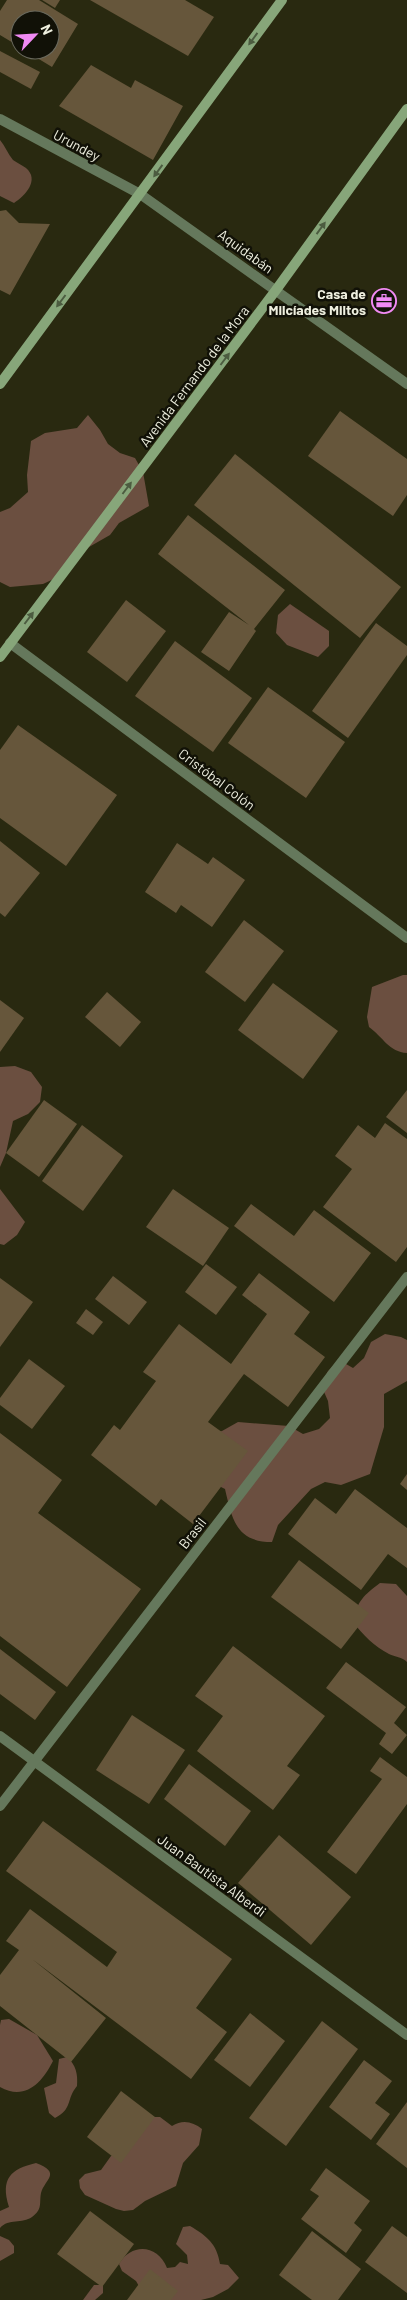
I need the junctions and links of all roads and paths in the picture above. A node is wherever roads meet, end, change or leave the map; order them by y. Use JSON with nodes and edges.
{"nodes":[{"id":1,"x":282,"y":0,"type":"edge"},
{"id":2,"x":407,"y":109,"type":"edge"},
{"id":3,"x":0,"y":119,"type":"edge"},
{"id":4,"x":140,"y":194,"type":"junction"},
{"id":5,"x":276,"y":290,"type":"junction"},
{"id":6,"x":0,"y":384,"type":"edge"},
{"id":7,"x":407,"y":384,"type":"edge"},
{"id":8,"x":10,"y":644,"type":"junction"},
{"id":9,"x":0,"y":657,"type":"edge"},
{"id":10,"x":407,"y":938,"type":"edge"},
{"id":11,"x":407,"y":1277,"type":"edge"},
{"id":12,"x":0,"y":1736,"type":"edge"},
{"id":13,"x":34,"y":1761,"type":"junction"},
{"id":14,"x":0,"y":1806,"type":"edge"},
{"id":15,"x":407,"y":2035,"type":"edge"}],
"edges":[{"from":1,"to":4,"type":"main road","one_way":true},
{"from":5,"to":2,"type":"main road","name":"Avenida Fernando de la Mora","one_way":true},
{"from":3,"to":4,"type":"street","name":"Urundey"},
{"from":4,"to":5,"type":"street","name":"Aquidabán"},
{"from":4,"to":6,"type":"main road","one_way":true},
{"from":5,"to":7,"type":"street","name":"Aquidabán"},
{"from":8,"to":5,"type":"main road","name":"Avenida Fernando de la Mora","one_way":true},
{"from":8,"to":9,"type":"main road","name":"Avenida Fernando de la Mora"},
{"from":8,"to":10,"type":"street","name":"Cristóbal Colón"},
{"from":11,"to":13,"type":"street","name":"Brasil"},
{"from":12,"to":13,"type":"street","name":"Juan Bautista Alberdi"},
{"from":13,"to":14,"type":"street","name":"Brasil"},
{"from":13,"to":15,"type":"street","name":"Juan Bautista Alberdi"}]}
